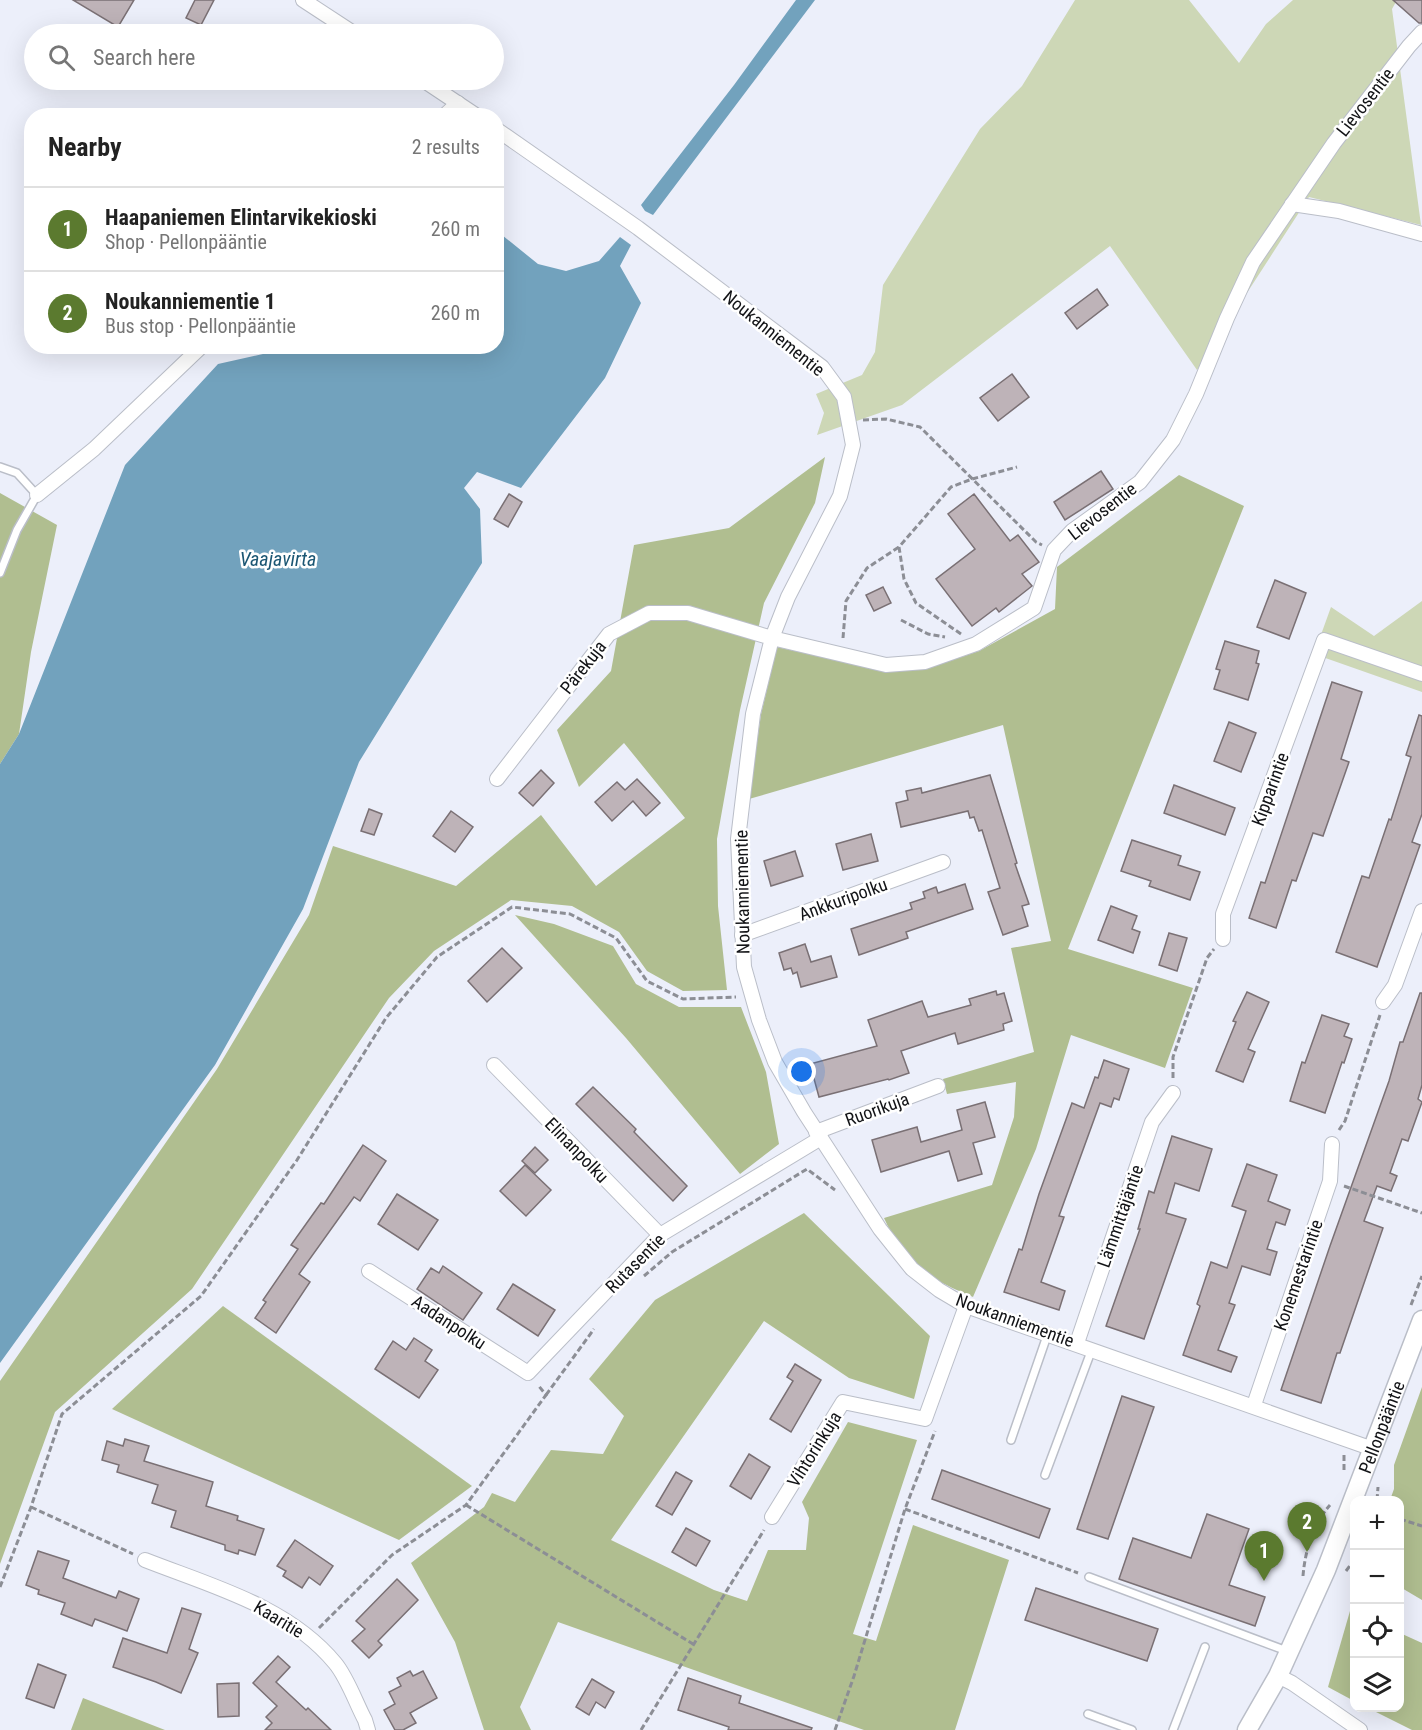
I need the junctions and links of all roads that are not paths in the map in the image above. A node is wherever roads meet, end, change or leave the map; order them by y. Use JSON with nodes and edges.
{"nodes":[{"id":1,"x":303,"y":0,"type":"edge"},
{"id":2,"x":340,"y":24,"type":"edge"},
{"id":3,"x":1422,"y":32,"type":"edge"},
{"id":4,"x":438,"y":90,"type":"edge"},
{"id":5,"x":458,"y":103,"type":"junction"},
{"id":6,"x":453,"y":108,"type":"edge"},
{"id":7,"x":465,"y":108,"type":"edge"},
{"id":8,"x":504,"y":135,"type":"edge"},
{"id":9,"x":1292,"y":204,"type":"junction"},
{"id":10,"x":1422,"y":234,"type":"edge"},
{"id":11,"x":194,"y":354,"type":"edge"},
{"id":12,"x":0,"y":467,"type":"edge"},
{"id":13,"x":37,"y":495,"type":"junction"},
{"id":14,"x":0,"y":573,"type":"edge"},
{"id":15,"x":772,"y":638,"type":"junction"},
{"id":16,"x":1422,"y":674,"type":"edge"},
{"id":17,"x":497,"y":779,"type":"dead end"},
{"id":18,"x":944,"y":862,"type":"dead end"},
{"id":19,"x":1422,"y":911,"type":"edge"},
{"id":20,"x":742,"y":935,"type":"junction"},
{"id":21,"x":1223,"y":939,"type":"road end"},
{"id":22,"x":1383,"y":1002,"type":"road end"},
{"id":23,"x":494,"y":1065,"type":"dead end"},
{"id":24,"x":938,"y":1086,"type":"dead end"},
{"id":25,"x":1173,"y":1093,"type":"road end"},
{"id":26,"x":819,"y":1135,"type":"junction"},
{"id":27,"x":1332,"y":1144,"type":"road end"},
{"id":28,"x":660,"y":1235,"type":"junction"},
{"id":29,"x":369,"y":1271,"type":"dead end"},
{"id":30,"x":966,"y":1306,"type":"junction"},
{"id":31,"x":1422,"y":1320,"type":"edge"},
{"id":32,"x":1048,"y":1333,"type":"junction"},
{"id":33,"x":1077,"y":1343,"type":"junction"},
{"id":34,"x":1092,"y":1349,"type":"junction"},
{"id":35,"x":528,"y":1373,"type":"joint"},
{"id":36,"x":1254,"y":1405,"type":"junction"},
{"id":37,"x":1011,"y":1440,"type":"dead end"},
{"id":38,"x":1373,"y":1449,"type":"junction"},
{"id":39,"x":1045,"y":1475,"type":"dead end"},
{"id":40,"x":772,"y":1517,"type":"road end"},
{"id":41,"x":145,"y":1560,"type":"road end"},
{"id":42,"x":1089,"y":1577,"type":"road end"},
{"id":43,"x":1205,"y":1647,"type":"dead end"},
{"id":44,"x":1290,"y":1652,"type":"junction"},
{"id":45,"x":1278,"y":1676,"type":"junction"},
{"id":46,"x":1088,"y":1714,"type":"dead end"},
{"id":47,"x":368,"y":1730,"type":"edge"},
{"id":48,"x":1132,"y":1730,"type":"edge"},
{"id":49,"x":1173,"y":1730,"type":"edge"},
{"id":50,"x":1247,"y":1730,"type":"edge"},
{"id":51,"x":1360,"y":1730,"type":"edge"}],
"edges":[{"from":1,"to":2,"type":"street"},
{"from":3,"to":9,"type":"street","name":"Lievosentie"},
{"from":4,"to":5,"type":"street"},
{"from":5,"to":6,"type":"street"},
{"from":5,"to":7,"type":"street"},
{"from":8,"to":15,"type":"street","name":"Noukanniementie"},
{"from":9,"to":10,"type":"street"},
{"from":9,"to":15,"type":"street","name":"Lievosentie"},
{"from":11,"to":13,"type":"street"},
{"from":12,"to":13,"type":"lane"},
{"from":13,"to":14,"type":"lane"},
{"from":15,"to":17,"type":"street","name":"Pärekuja"},
{"from":15,"to":20,"type":"street","name":"Noukanniementie"},
{"from":16,"to":21,"type":"street","name":"Kipparintie"},
{"from":18,"to":20,"type":"street","name":"Ankkuripolku"},
{"from":19,"to":22,"type":"street"},
{"from":20,"to":26,"type":"street","name":"Noukanniementie"},
{"from":23,"to":28,"type":"street","name":"Elinanpolku"},
{"from":24,"to":26,"type":"street","name":"Ruorikuja"},
{"from":25,"to":33,"type":"street","name":"Lämmittäjäntie"},
{"from":26,"to":28,"type":"street","name":"Rutasentie"},
{"from":26,"to":30,"type":"street","name":"Noukanniementie"},
{"from":27,"to":36,"type":"street","name":"Konemestarintie"},
{"from":28,"to":35,"type":"street","name":"Rutasentie"},
{"from":29,"to":35,"type":"street","name":"Aadanpolku"},
{"from":30,"to":32,"type":"street","name":"Noukanniementie"},
{"from":30,"to":40,"type":"street","name":"Vihtorinkuja"},
{"from":31,"to":38,"type":"street","name":"Pellonpääntie"},
{"from":32,"to":33,"type":"street","name":"Noukanniementie"},
{"from":32,"to":37,"type":"lane"},
{"from":33,"to":34,"type":"street","name":"Noukanniementie"},
{"from":34,"to":36,"type":"street","name":"Noukanniementie"},
{"from":34,"to":39,"type":"lane"},
{"from":36,"to":38,"type":"street","name":"Noukanniementie"},
{"from":38,"to":44,"type":"street","name":"Pellonpääntie"},
{"from":41,"to":47,"type":"street","name":"Kaaritie"},
{"from":42,"to":44,"type":"lane"},
{"from":43,"to":49,"type":"lane"},
{"from":44,"to":45,"type":"street","name":"Pellonpääntie"},
{"from":45,"to":50,"type":"street","name":"Pellonpääntie"},
{"from":45,"to":51,"type":"street"},
{"from":46,"to":48,"type":"lane"}]}
